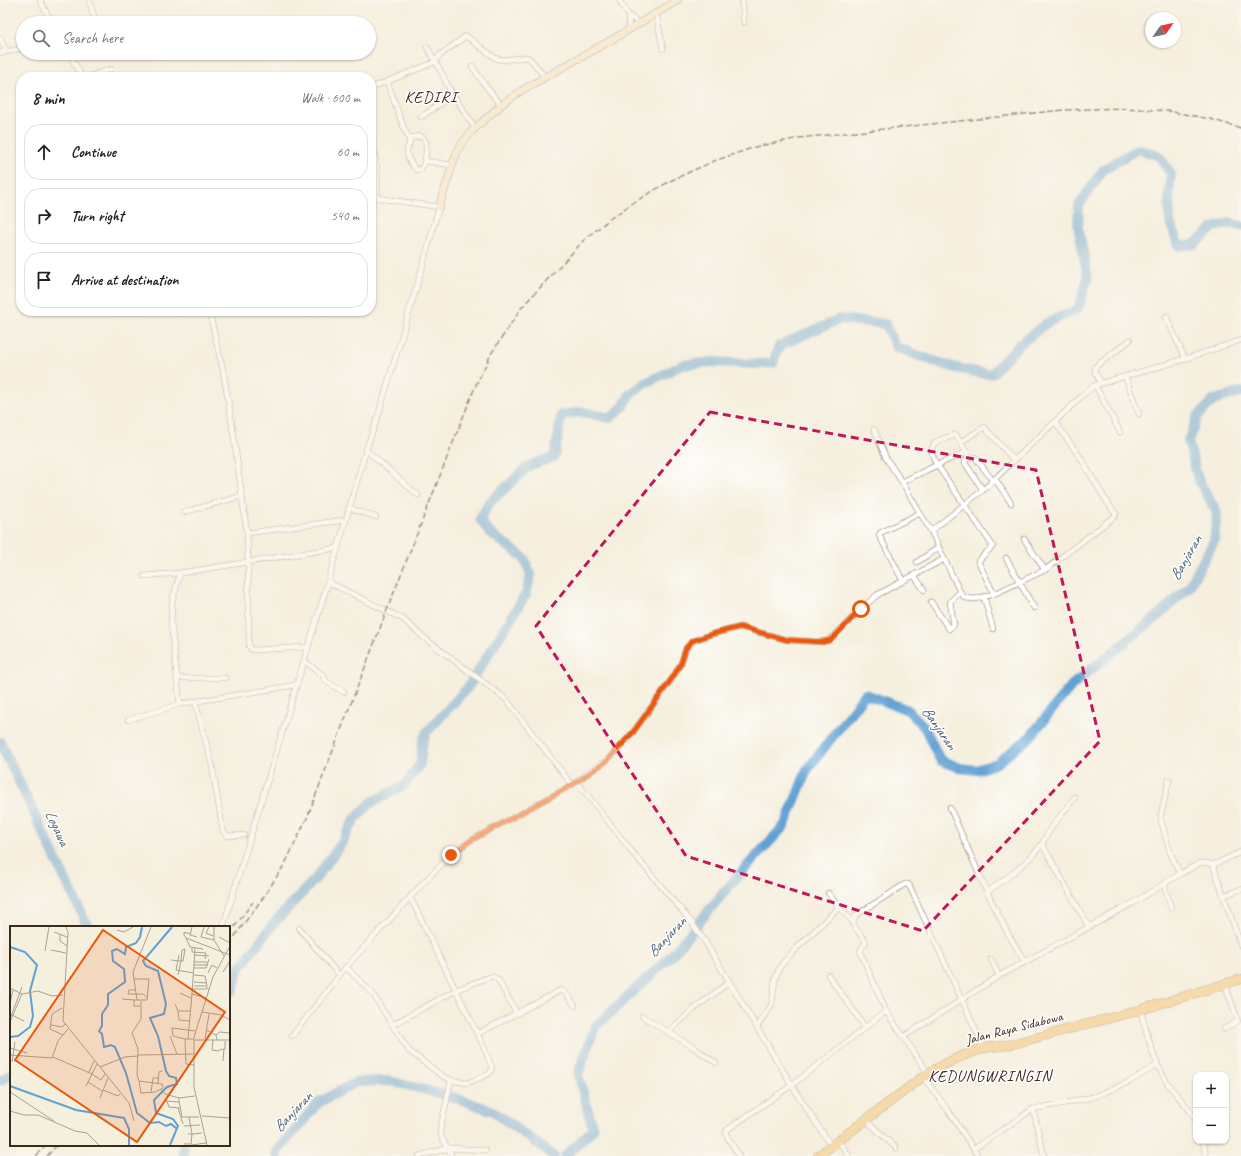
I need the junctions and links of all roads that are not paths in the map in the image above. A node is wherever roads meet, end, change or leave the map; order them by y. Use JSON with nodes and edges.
{"nodes":[{"id":1,"x":40,"y":0,"type":"edge"},
{"id":2,"x":89,"y":0,"type":"edge"},
{"id":3,"x":619,"y":0,"type":"edge"},
{"id":4,"x":678,"y":0,"type":"edge"},
{"id":5,"x":742,"y":0,"type":"edge"},
{"id":6,"x":656,"y":13,"type":"junction"},
{"id":7,"x":628,"y":15,"type":"junction"},
{"id":8,"x":48,"y":16,"type":"edge"},
{"id":9,"x":94,"y":16,"type":"edge"},
{"id":10,"x":639,"y":23,"type":"junction"},
{"id":11,"x":744,"y":23,"type":"dead end"},
{"id":12,"x":629,"y":29,"type":"junction"},
{"id":13,"x":0,"y":38,"type":"edge"},
{"id":14,"x":427,"y":47,"type":"dead end"},
{"id":15,"x":663,"y":49,"type":"dead end"},
{"id":16,"x":16,"y":50,"type":"edge"},
{"id":17,"x":7,"y":52,"type":"junction"},
{"id":18,"x":0,"y":53,"type":"edge"},
{"id":19,"x":73,"y":60,"type":"edge"},
{"id":20,"x":435,"y":62,"type":"junction"},
{"id":21,"x":472,"y":66,"type":"dead end"},
{"id":22,"x":111,"y":69,"type":"dead end"},
{"id":23,"x":79,"y":72,"type":"edge"},
{"id":24,"x":102,"y":72,"type":"edge"},
{"id":25,"x":545,"y":77,"type":"junction"},
{"id":26,"x":388,"y":81,"type":"junction"},
{"id":27,"x":376,"y":86,"type":"edge"},
{"id":28,"x":453,"y":94,"type":"junction"},
{"id":29,"x":501,"y":105,"type":"junction"},
{"id":30,"x":421,"y":117,"type":"dead end"},
{"id":31,"x":475,"y":128,"type":"junction"},
{"id":32,"x":409,"y":138,"type":"junction"},
{"id":33,"x":425,"y":161,"type":"junction"},
{"id":34,"x":376,"y":163,"type":"edge"},
{"id":35,"x":452,"y":165,"type":"junction"},
{"id":36,"x":376,"y":192,"type":"edge"},
{"id":37,"x":376,"y":197,"type":"edge"},
{"id":38,"x":439,"y":207,"type":"junction"},
{"id":39,"x":210,"y":316,"type":"edge"},
{"id":40,"x":1166,"y":316,"type":"dead end"},
{"id":41,"x":1130,"y":340,"type":"dead end"},
{"id":42,"x":1241,"y":340,"type":"edge"},
{"id":43,"x":1184,"y":359,"type":"junction"},
{"id":44,"x":1125,"y":376,"type":"junction"},
{"id":45,"x":1101,"y":383,"type":"junction"},
{"id":46,"x":1095,"y":385,"type":"junction"},
{"id":47,"x":1139,"y":414,"type":"dead end"},
{"id":48,"x":1056,"y":422,"type":"junction"},
{"id":49,"x":874,"y":429,"type":"dead end"},
{"id":50,"x":1120,"y":432,"type":"dead end"},
{"id":51,"x":961,"y":442,"type":"junction"},
{"id":52,"x":366,"y":450,"type":"junction"},
{"id":53,"x":968,"y":455,"type":"junction"},
{"id":54,"x":1014,"y":460,"type":"junction"},
{"id":55,"x":937,"y":465,"type":"junction"},
{"id":56,"x":994,"y":480,"type":"junction"},
{"id":57,"x":902,"y":482,"type":"junction"},
{"id":58,"x":984,"y":490,"type":"junction"},
{"id":59,"x":418,"y":495,"type":"dead end"},
{"id":60,"x":242,"y":496,"type":"junction"},
{"id":61,"x":1011,"y":503,"type":"dead end"},
{"id":62,"x":965,"y":505,"type":"junction"},
{"id":63,"x":349,"y":508,"type":"junction"},
{"id":64,"x":184,"y":512,"type":"dead end"},
{"id":65,"x":920,"y":513,"type":"junction"},
{"id":66,"x":376,"y":517,"type":"dead end"},
{"id":67,"x":345,"y":520,"type":"junction"},
{"id":68,"x":931,"y":532,"type":"junction"},
{"id":69,"x":247,"y":533,"type":"junction"},
{"id":70,"x":1024,"y":539,"type":"dead end"},
{"id":71,"x":337,"y":548,"type":"junction"},
{"id":72,"x":938,"y":548,"type":"junction"},
{"id":73,"x":1006,"y":558,"type":"dead end"},
{"id":74,"x":944,"y":559,"type":"junction"},
{"id":75,"x":248,"y":562,"type":"junction"},
{"id":76,"x":918,"y":562,"type":"dead end"},
{"id":77,"x":1045,"y":570,"type":"junction"},
{"id":78,"x":180,"y":573,"type":"junction"},
{"id":79,"x":914,"y":575,"type":"junction"},
{"id":80,"x":144,"y":576,"type":"dead end"},
{"id":81,"x":904,"y":581,"type":"junction"},
{"id":82,"x":328,"y":582,"type":"junction"},
{"id":83,"x":1020,"y":582,"type":"junction"},
{"id":84,"x":924,"y":590,"type":"dead end"},
{"id":85,"x":960,"y":592,"type":"junction"},
{"id":86,"x":994,"y":594,"type":"junction"},
{"id":87,"x":984,"y":597,"type":"junction"},
{"id":88,"x":931,"y":602,"type":"dead end"},
{"id":89,"x":1034,"y":608,"type":"dead end"},
{"id":90,"x":993,"y":629,"type":"dead end"},
{"id":91,"x":307,"y":648,"type":"junction"},
{"id":92,"x":304,"y":661,"type":"junction"},
{"id":93,"x":176,"y":678,"type":"junction"},
{"id":94,"x":225,"y":678,"type":"dead end"},
{"id":95,"x":296,"y":685,"type":"junction"},
{"id":96,"x":344,"y":692,"type":"dead end"},
{"id":97,"x":195,"y":701,"type":"junction"},
{"id":98,"x":180,"y":704,"type":"junction"},
{"id":99,"x":128,"y":720,"type":"dead end"},
{"id":100,"x":1170,"y":780,"type":"dead end"},
{"id":101,"x":575,"y":784,"type":"junction"},
{"id":102,"x":1075,"y":797,"type":"dead end"},
{"id":103,"x":950,"y":808,"type":"dead end"},
{"id":104,"x":244,"y":835,"type":"dead end"},
{"id":105,"x":1042,"y":844,"type":"junction"},
{"id":106,"x":1241,"y":852,"type":"edge"},
{"id":107,"x":1213,"y":865,"type":"junction"},
{"id":108,"x":1180,"y":874,"type":"junction"},
{"id":109,"x":1164,"y":884,"type":"junction"},
{"id":110,"x":1241,"y":889,"type":"edge"},
{"id":111,"x":987,"y":892,"type":"junction"},
{"id":112,"x":828,"y":893,"type":"dead end"},
{"id":113,"x":1223,"y":896,"type":"junction"},
{"id":114,"x":410,"y":897,"type":"junction"},
{"id":115,"x":839,"y":907,"type":"junction"},
{"id":116,"x":1171,"y":908,"type":"dead end"},
{"id":117,"x":853,"y":922,"type":"junction"},
{"id":118,"x":223,"y":926,"type":"edge"},
{"id":119,"x":1089,"y":927,"type":"junction"},
{"id":120,"x":298,"y":928,"type":"dead end"},
{"id":121,"x":1241,"y":946,"type":"edge"},
{"id":122,"x":991,"y":959,"type":"dead end"},
{"id":123,"x":1025,"y":962,"type":"junction"},
{"id":124,"x":346,"y":967,"type":"junction"},
{"id":125,"x":339,"y":975,"type":"junction"},
{"id":126,"x":828,"y":975,"type":"dead end"},
{"id":127,"x":999,"y":976,"type":"junction"},
{"id":128,"x":1241,"y":979,"type":"edge"},
{"id":129,"x":729,"y":982,"type":"junction"},
{"id":130,"x":1225,"y":984,"type":"junction"},
{"id":131,"x":456,"y":990,"type":"junction"},
{"id":132,"x":962,"y":1000,"type":"junction"},
{"id":133,"x":575,"y":1006,"type":"dead end"},
{"id":134,"x":1140,"y":1010,"type":"junction"},
{"id":135,"x":886,"y":1011,"type":"junction"},
{"id":136,"x":517,"y":1014,"type":"junction"},
{"id":137,"x":642,"y":1016,"type":"dead end"},
{"id":138,"x":392,"y":1025,"type":"junction"},
{"id":139,"x":757,"y":1027,"type":"junction"},
{"id":140,"x":865,"y":1027,"type":"junction"},
{"id":141,"x":1224,"y":1029,"type":"dead end"},
{"id":142,"x":669,"y":1031,"type":"junction"},
{"id":143,"x":477,"y":1034,"type":"junction"},
{"id":144,"x":292,"y":1036,"type":"dead end"},
{"id":145,"x":903,"y":1037,"type":"junction"},
{"id":146,"x":984,"y":1048,"type":"junction"},
{"id":147,"x":716,"y":1063,"type":"dead end"},
{"id":148,"x":1157,"y":1065,"type":"junction"},
{"id":149,"x":925,"y":1075,"type":"junction"},
{"id":150,"x":450,"y":1083,"type":"junction"},
{"id":151,"x":792,"y":1085,"type":"junction"},
{"id":152,"x":1033,"y":1109,"type":"junction"},
{"id":153,"x":1193,"y":1116,"type":"edge"},
{"id":154,"x":866,"y":1120,"type":"junction"},
{"id":155,"x":835,"y":1144,"type":"junction"},
{"id":156,"x":1204,"y":1144,"type":"edge"},
{"id":157,"x":449,"y":1148,"type":"junction"},
{"id":158,"x":896,"y":1148,"type":"dead end"},
{"id":159,"x":974,"y":1149,"type":"junction"},
{"id":160,"x":485,"y":1150,"type":"dead end"},
{"id":161,"x":418,"y":1156,"type":"edge"},
{"id":162,"x":452,"y":1156,"type":"edge"},
{"id":163,"x":739,"y":1156,"type":"edge"},
{"id":164,"x":818,"y":1156,"type":"edge"},
{"id":165,"x":849,"y":1156,"type":"edge"},
{"id":166,"x":978,"y":1156,"type":"edge"},
{"id":167,"x":1044,"y":1156,"type":"edge"},
{"id":168,"x":1206,"y":1156,"type":"edge"}],
"edges":[{"from":1,"to":8,"type":"street"},
{"from":2,"to":9,"type":"street"},
{"from":3,"to":7,"type":"street"},
{"from":4,"to":6,"type":"street"},
{"from":5,"to":11,"type":"street"},
{"from":6,"to":10,"type":"street"},
{"from":6,"to":15,"type":"street"},
{"from":7,"to":10,"type":"street"},
{"from":7,"to":12,"type":"street"},
{"from":10,"to":12,"type":"street"},
{"from":12,"to":25,"type":"street"},
{"from":13,"to":17,"type":"street"},
{"from":14,"to":20,"type":"street"},
{"from":16,"to":17,"type":"street"},
{"from":17,"to":18,"type":"street"},
{"from":19,"to":23,"type":"street"},
{"from":20,"to":25,"type":"street"},
{"from":20,"to":26,"type":"street"},
{"from":20,"to":28,"type":"street"},
{"from":21,"to":29,"type":"street"},
{"from":22,"to":24,"type":"street"},
{"from":25,"to":29,"type":"street"},
{"from":26,"to":27,"type":"street"},
{"from":26,"to":32,"type":"street"},
{"from":28,"to":30,"type":"street"},
{"from":28,"to":31,"type":"street"},
{"from":29,"to":31,"type":"street"},
{"from":31,"to":35,"type":"street"},
{"from":32,"to":33,"type":"street"},
{"from":32,"to":33,"type":"street"},
{"from":33,"to":35,"type":"street"},
{"from":34,"to":36,"type":"street"},
{"from":35,"to":38,"type":"street"},
{"from":37,"to":38,"type":"street"},
{"from":38,"to":52,"type":"street"},
{"from":39,"to":60,"type":"street"},
{"from":40,"to":43,"type":"street"},
{"from":41,"to":45,"type":"street"},
{"from":42,"to":43,"type":"street"},
{"from":43,"to":44,"type":"street"},
{"from":44,"to":45,"type":"street"},
{"from":44,"to":47,"type":"street"},
{"from":45,"to":46,"type":"street"},
{"from":46,"to":48,"type":"street"},
{"from":46,"to":50,"type":"street"},
{"from":48,"to":54,"type":"street"},
{"from":48,"to":77,"type":"street"},
{"from":49,"to":57,"type":"street"},
{"from":51,"to":53,"type":"street"},
{"from":51,"to":54,"type":"street"},
{"from":51,"to":55,"type":"street"},
{"from":52,"to":59,"type":"street"},
{"from":52,"to":63,"type":"street"},
{"from":53,"to":55,"type":"street"},
{"from":53,"to":56,"type":"street"},
{"from":53,"to":58,"type":"street"},
{"from":54,"to":56,"type":"street"},
{"from":55,"to":57,"type":"street"},
{"from":55,"to":62,"type":"street"},
{"from":56,"to":58,"type":"street"},
{"from":56,"to":61,"type":"street"},
{"from":57,"to":65,"type":"street"},
{"from":58,"to":62,"type":"street"},
{"from":60,"to":64,"type":"street"},
{"from":60,"to":69,"type":"street"},
{"from":62,"to":68,"type":"street"},
{"from":62,"to":86,"type":"street"},
{"from":63,"to":66,"type":"street"},
{"from":63,"to":67,"type":"street"},
{"from":65,"to":68,"type":"street"},
{"from":65,"to":81,"type":"street"},
{"from":67,"to":69,"type":"street"},
{"from":67,"to":71,"type":"street"},
{"from":68,"to":72,"type":"street"},
{"from":69,"to":75,"type":"street"},
{"from":70,"to":77,"type":"street"},
{"from":71,"to":75,"type":"street"},
{"from":71,"to":82,"type":"street"},
{"from":72,"to":74,"type":"street"},
{"from":72,"to":76,"type":"street"},
{"from":73,"to":83,"type":"street"},
{"from":74,"to":79,"type":"street"},
{"from":74,"to":85,"type":"street"},
{"from":75,"to":78,"type":"street"},
{"from":75,"to":91,"type":"street"},
{"from":77,"to":83,"type":"street"},
{"from":78,"to":80,"type":"street"},
{"from":78,"to":93,"type":"street"},
{"from":79,"to":81,"type":"street"},
{"from":79,"to":84,"type":"street"},
{"from":81,"to":101,"type":"street"},
{"from":82,"to":91,"type":"street"},
{"from":82,"to":101,"type":"street"},
{"from":83,"to":86,"type":"street"},
{"from":83,"to":89,"type":"street"},
{"from":85,"to":87,"type":"street"},
{"from":85,"to":88,"type":"street"},
{"from":86,"to":87,"type":"street"},
{"from":87,"to":90,"type":"street"},
{"from":91,"to":92,"type":"street"},
{"from":92,"to":95,"type":"street"},
{"from":92,"to":96,"type":"street"},
{"from":93,"to":94,"type":"street"},
{"from":93,"to":98,"type":"street"},
{"from":95,"to":97,"type":"street"},
{"from":95,"to":118,"type":"street"},
{"from":97,"to":98,"type":"street"},
{"from":97,"to":104,"type":"street"},
{"from":98,"to":99,"type":"street"},
{"from":100,"to":108,"type":"street"},
{"from":101,"to":114,"type":"street"},
{"from":101,"to":129,"type":"street"},
{"from":102,"to":105,"type":"street"},
{"from":103,"to":111,"type":"street"},
{"from":105,"to":111,"type":"street"},
{"from":105,"to":119,"type":"street"},
{"from":106,"to":107,"type":"street"},
{"from":107,"to":108,"type":"street"},
{"from":107,"to":113,"type":"street"},
{"from":108,"to":109,"type":"street"},
{"from":109,"to":116,"type":"street"},
{"from":109,"to":119,"type":"street"},
{"from":110,"to":113,"type":"street"},
{"from":111,"to":123,"type":"street"},
{"from":112,"to":115,"type":"street"},
{"from":113,"to":121,"type":"street"},
{"from":114,"to":124,"type":"street"},
{"from":114,"to":131,"type":"street"},
{"from":115,"to":117,"type":"street"},
{"from":115,"to":139,"type":"street"},
{"from":117,"to":132,"type":"street"},
{"from":117,"to":135,"type":"street"},
{"from":119,"to":123,"type":"street"},
{"from":120,"to":125,"type":"street"},
{"from":122,"to":127,"type":"street"},
{"from":123,"to":127,"type":"street"},
{"from":124,"to":125,"type":"street"},
{"from":124,"to":138,"type":"street"},
{"from":125,"to":144,"type":"street"},
{"from":126,"to":140,"type":"street"},
{"from":127,"to":132,"type":"street"},
{"from":128,"to":130,"type":"highway","name":"Jalan Raya Sidabowa"},
{"from":129,"to":139,"type":"street"},
{"from":129,"to":142,"type":"street"},
{"from":130,"to":134,"type":"highway","name":"Jalan Raya Sidabowa"},
{"from":130,"to":141,"type":"street"},
{"from":131,"to":136,"type":"street"},
{"from":131,"to":138,"type":"street"},
{"from":131,"to":143,"type":"street"},
{"from":132,"to":145,"type":"street"},
{"from":132,"to":146,"type":"street"},
{"from":133,"to":136,"type":"street"},
{"from":134,"to":146,"type":"highway","name":"Jalan Raya Sidabowa"},
{"from":134,"to":148,"type":"street"},
{"from":135,"to":140,"type":"street"},
{"from":135,"to":145,"type":"street"},
{"from":136,"to":143,"type":"street"},
{"from":137,"to":142,"type":"street"},
{"from":138,"to":150,"type":"street"},
{"from":139,"to":151,"type":"street"},
{"from":140,"to":151,"type":"street"},
{"from":142,"to":147,"type":"street"},
{"from":143,"to":150,"type":"street"},
{"from":145,"to":149,"type":"street"},
{"from":146,"to":149,"type":"highway","name":"Jalan Raya Sidabowa"},
{"from":148,"to":152,"type":"street"},
{"from":148,"to":153,"type":"street"},
{"from":149,"to":154,"type":"highway","name":"Jalan Raya Sidabowa"},
{"from":149,"to":159,"type":"street"},
{"from":150,"to":157,"type":"street"},
{"from":151,"to":155,"type":"street"},
{"from":151,"to":163,"type":"street"},
{"from":152,"to":159,"type":"street"},
{"from":152,"to":167,"type":"street"},
{"from":154,"to":155,"type":"highway","name":"Jalan Raya Sidabowa"},
{"from":154,"to":158,"type":"street"},
{"from":155,"to":164,"type":"highway","name":"Jalan Raya Sidabowa"},
{"from":155,"to":165,"type":"street"},
{"from":156,"to":168,"type":"street"},
{"from":157,"to":160,"type":"street"},
{"from":157,"to":161,"type":"street"},
{"from":157,"to":162,"type":"street"},
{"from":159,"to":166,"type":"street"}]}
